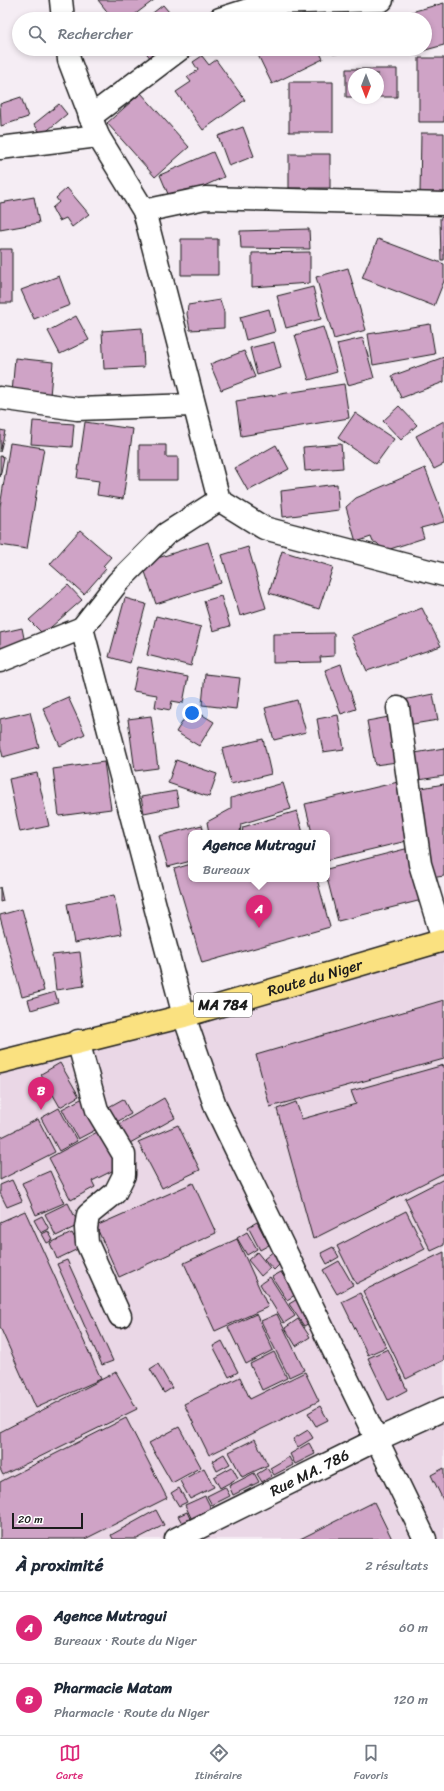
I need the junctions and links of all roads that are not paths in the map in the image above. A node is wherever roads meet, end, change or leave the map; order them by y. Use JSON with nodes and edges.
{"nodes":[{"id":1,"x":61,"y":0,"type":"edge"},
{"id":2,"x":382,"y":0,"type":"edge"},
{"id":3,"x":63,"y":12,"type":"edge"},
{"id":4,"x":242,"y":12,"type":"edge"},
{"id":5,"x":69,"y":56,"type":"edge"},
{"id":6,"x":172,"y":56,"type":"edge"},
{"id":7,"x":94,"y":126,"type":"junction"},
{"id":8,"x":0,"y":148,"type":"edge"},
{"id":9,"x":444,"y":204,"type":"edge"},
{"id":10,"x":144,"y":211,"type":"junction"},
{"id":11,"x":0,"y":398,"type":"edge"},
{"id":12,"x":193,"y":405,"type":"junction"},
{"id":13,"x":219,"y":500,"type":"junction"},
{"id":14,"x":444,"y":574,"type":"edge"},
{"id":15,"x":82,"y":628,"type":"junction"},
{"id":16,"x":0,"y":661,"type":"edge"},
{"id":17,"x":398,"y":708,"type":"dead end"},
{"id":18,"x":444,"y":940,"type":"edge"},
{"id":19,"x":184,"y":1016,"type":"junction"},
{"id":20,"x":78,"y":1042,"type":"junction"},
{"id":21,"x":0,"y":1062,"type":"edge"},
{"id":22,"x":120,"y":1316,"type":"dead end"},
{"id":23,"x":444,"y":1409,"type":"edge"},
{"id":24,"x":376,"y":1440,"type":"junction"},
{"id":25,"x":176,"y":1539,"type":"edge"},
{"id":26,"x":425,"y":1539,"type":"edge"}],
"edges":[{"from":1,"to":3,"type":"street"},
{"from":2,"to":4,"type":"street"},
{"from":5,"to":7,"type":"street"},
{"from":6,"to":7,"type":"street"},
{"from":7,"to":8,"type":"street"},
{"from":7,"to":10,"type":"street"},
{"from":9,"to":10,"type":"street"},
{"from":10,"to":12,"type":"street"},
{"from":11,"to":12,"type":"street"},
{"from":12,"to":13,"type":"street"},
{"from":13,"to":14,"type":"street"},
{"from":13,"to":15,"type":"street"},
{"from":15,"to":16,"type":"street"},
{"from":15,"to":19,"type":"street"},
{"from":17,"to":18,"type":"street"},
{"from":18,"to":19,"type":"main road","name":"Route du Niger","number":"MA 784"},
{"from":19,"to":20,"type":"main road","name":"Route du Niger","number":"MA 784"},
{"from":19,"to":24,"type":"street"},
{"from":20,"to":21,"type":"main road","name":"Route du Niger","number":"MA 784"},
{"from":20,"to":22,"type":"street"},
{"from":23,"to":24,"type":"street","name":"Rue MA. 786"},
{"from":24,"to":25,"type":"street","name":"Rue MA. 786"},
{"from":24,"to":26,"type":"street"}]}
